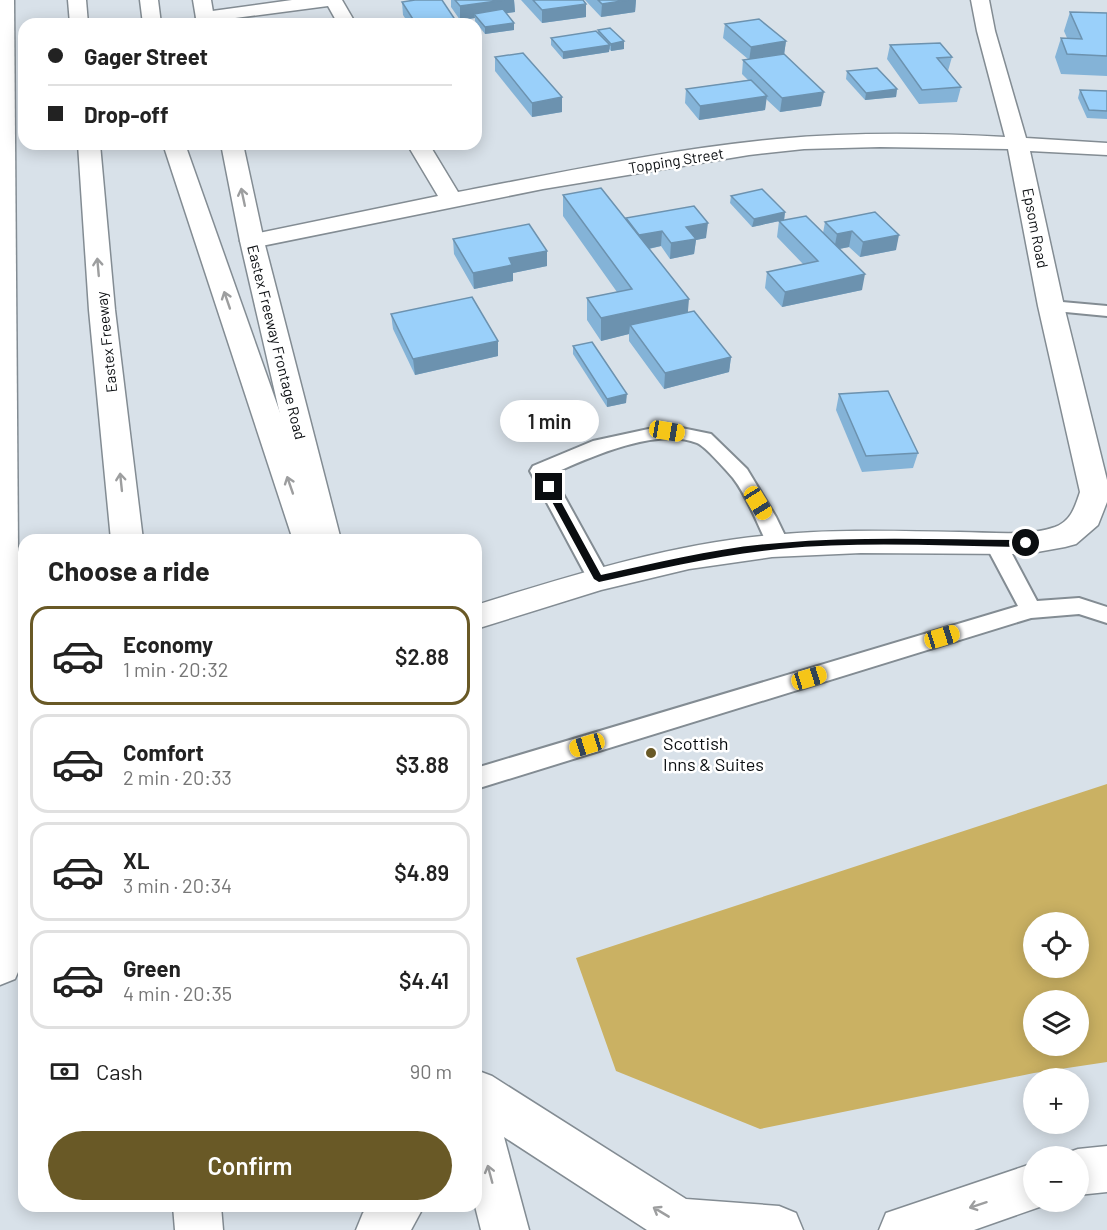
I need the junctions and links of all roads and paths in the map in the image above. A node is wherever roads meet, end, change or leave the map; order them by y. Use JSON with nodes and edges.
{"nodes":[{"id":1,"x":77,"y":0,"type":"edge"},
{"id":2,"x":149,"y":0,"type":"edge"},
{"id":3,"x":332,"y":0,"type":"edge"},
{"id":4,"x":980,"y":0,"type":"edge"},
{"id":5,"x":5,"y":1,"type":"edge"},
{"id":6,"x":204,"y":14,"type":"edge"},
{"id":7,"x":78,"y":18,"type":"edge"},
{"id":8,"x":151,"y":18,"type":"edge"},
{"id":9,"x":343,"y":18,"type":"edge"},
{"id":10,"x":1018,"y":142,"type":"junction"},
{"id":11,"x":1107,"y":149,"type":"edge"},
{"id":12,"x":89,"y":150,"type":"edge"},
{"id":13,"x":176,"y":150,"type":"edge"},
{"id":14,"x":233,"y":150,"type":"edge"},
{"id":15,"x":422,"y":150,"type":"edge"},
{"id":16,"x":451,"y":200,"type":"junction"},
{"id":17,"x":252,"y":241,"type":"junction"},
{"id":18,"x":1051,"y":306,"type":"junction"},
{"id":19,"x":1107,"y":311,"type":"edge"},
{"id":20,"x":1099,"y":508,"type":"edge"},
{"id":21,"x":126,"y":534,"type":"edge"},
{"id":22,"x":307,"y":534,"type":"edge"},
{"id":23,"x":324,"y":534,"type":"edge"},
{"id":24,"x":996,"y":544,"type":"junction"},
{"id":25,"x":779,"y":546,"type":"junction"},
{"id":26,"x":599,"y":579,"type":"junction"},
{"id":27,"x":1031,"y":610,"type":"junction"},
{"id":28,"x":482,"y":615,"type":"edge"},
{"id":29,"x":1107,"y":615,"type":"edge"},
{"id":30,"x":482,"y":777,"type":"edge"},
{"id":31,"x":0,"y":965,"type":"edge"},
{"id":32,"x":482,"y":1096,"type":"edge"},
{"id":33,"x":482,"y":1141,"type":"edge"},
{"id":34,"x":1107,"y":1169,"type":"edge"},
{"id":35,"x":1089,"y":1171,"type":"edge"},
{"id":36,"x":1023,"y":1190,"type":"edge"},
{"id":37,"x":198,"y":1212,"type":"edge"},
{"id":38,"x":395,"y":1212,"type":"edge"},
{"id":39,"x":199,"y":1230,"type":"edge"},
{"id":40,"x":380,"y":1230,"type":"edge"},
{"id":41,"x":505,"y":1230,"type":"edge"},
{"id":42,"x":779,"y":1230,"type":"edge"},
{"id":43,"x":903,"y":1230,"type":"edge"}],
"edges":[{"from":1,"to":7,"type":"main road"},
{"from":2,"to":8,"type":"main road"},
{"from":3,"to":6,"type":"main road"},
{"from":3,"to":9,"type":"main road"},
{"from":4,"to":10,"type":"main road","name":"Epsom Road"},
{"from":5,"to":31,"type":"main road"},
{"from":10,"to":11,"type":"main road","name":"Topping Street"},
{"from":10,"to":16,"type":"main road","name":"Topping Street"},
{"from":10,"to":18,"type":"main road","name":"Epsom Road"},
{"from":21,"to":12,"type":"main road","name":"Eastex Freeway","one_way":true},
{"from":22,"to":13,"type":"main road","one_way":true},
{"from":17,"to":14,"type":"main road","name":"Eastex Freeway Frontage Road","one_way":true},
{"from":15,"to":16,"type":"main road"},
{"from":16,"to":17,"type":"main road","name":"Topping Street"},
{"from":17,"to":23,"type":"main road","name":"Eastex Freeway Frontage Road"},
{"from":18,"to":19,"type":"lane"},
{"from":18,"to":20,"type":"main road","name":"Epsom Road"},
{"from":20,"to":24,"type":"main road"},
{"from":24,"to":25,"type":"main road"},
{"from":24,"to":27,"type":"lane"},
{"from":25,"to":26,"type":"main road"},
{"from":25,"to":26,"type":"lane"},
{"from":26,"to":28,"type":"main road"},
{"from":27,"to":29,"type":"lane"},
{"from":27,"to":30,"type":"lane"},
{"from":42,"to":32,"type":"main road","one_way":true},
{"from":41,"to":33,"type":"main road","one_way":true},
{"from":34,"to":35,"type":"main road"},
{"from":36,"to":43,"type":"main road","one_way":true},
{"from":37,"to":39,"type":"main road"},
{"from":38,"to":40,"type":"main road"}]}
